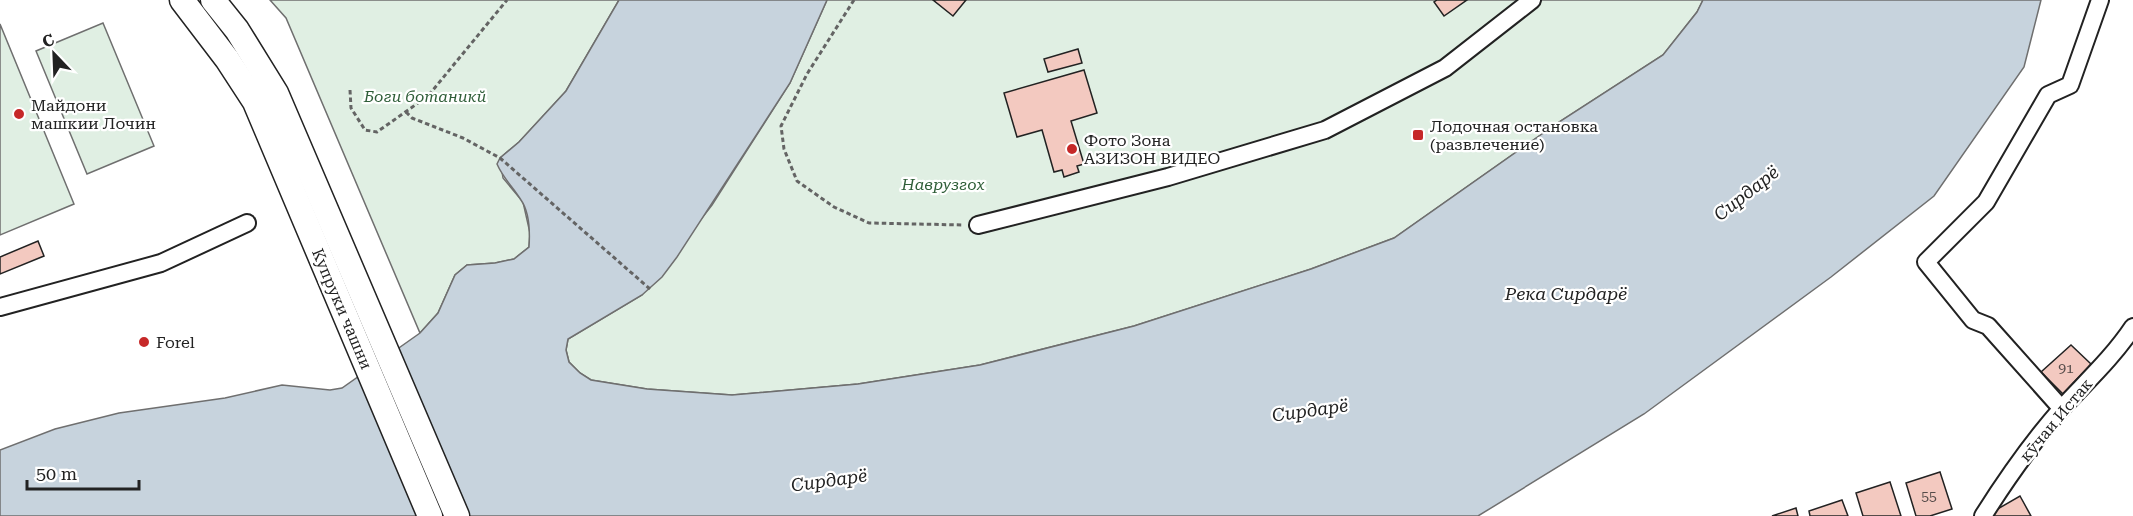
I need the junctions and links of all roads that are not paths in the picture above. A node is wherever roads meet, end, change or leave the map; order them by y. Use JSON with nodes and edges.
{"nodes":[{"id":1,"x":182,"y":0,"type":"edge"},
{"id":2,"x":213,"y":0,"type":"edge"},
{"id":3,"x":1532,"y":0,"type":"edge"},
{"id":4,"x":2100,"y":0,"type":"edge"},
{"id":5,"x":265,"y":97,"type":"junction"},
{"id":6,"x":247,"y":223,"type":"dead end"},
{"id":7,"x":978,"y":225,"type":"road end"},
{"id":8,"x":0,"y":307,"type":"edge"},
{"id":9,"x":2133,"y":327,"type":"edge"},
{"id":10,"x":2062,"y":409,"type":"junction"},
{"id":11,"x":430,"y":516,"type":"edge"},
{"id":12,"x":457,"y":516,"type":"edge"},
{"id":13,"x":1983,"y":516,"type":"edge"}],
"edges":[{"from":1,"to":5,"type":"highway"},
{"from":2,"to":5,"type":"highway"},
{"from":3,"to":7,"type":"street"},
{"from":4,"to":10,"type":"street"},
{"from":5,"to":11,"type":"highway","name":"Купруки чашни"},
{"from":5,"to":12,"type":"highway"},
{"from":6,"to":8,"type":"street"},
{"from":9,"to":10,"type":"street","name":"кӯчаи Истак"},
{"from":10,"to":13,"type":"street","name":"кӯчаи Истак"}]}
